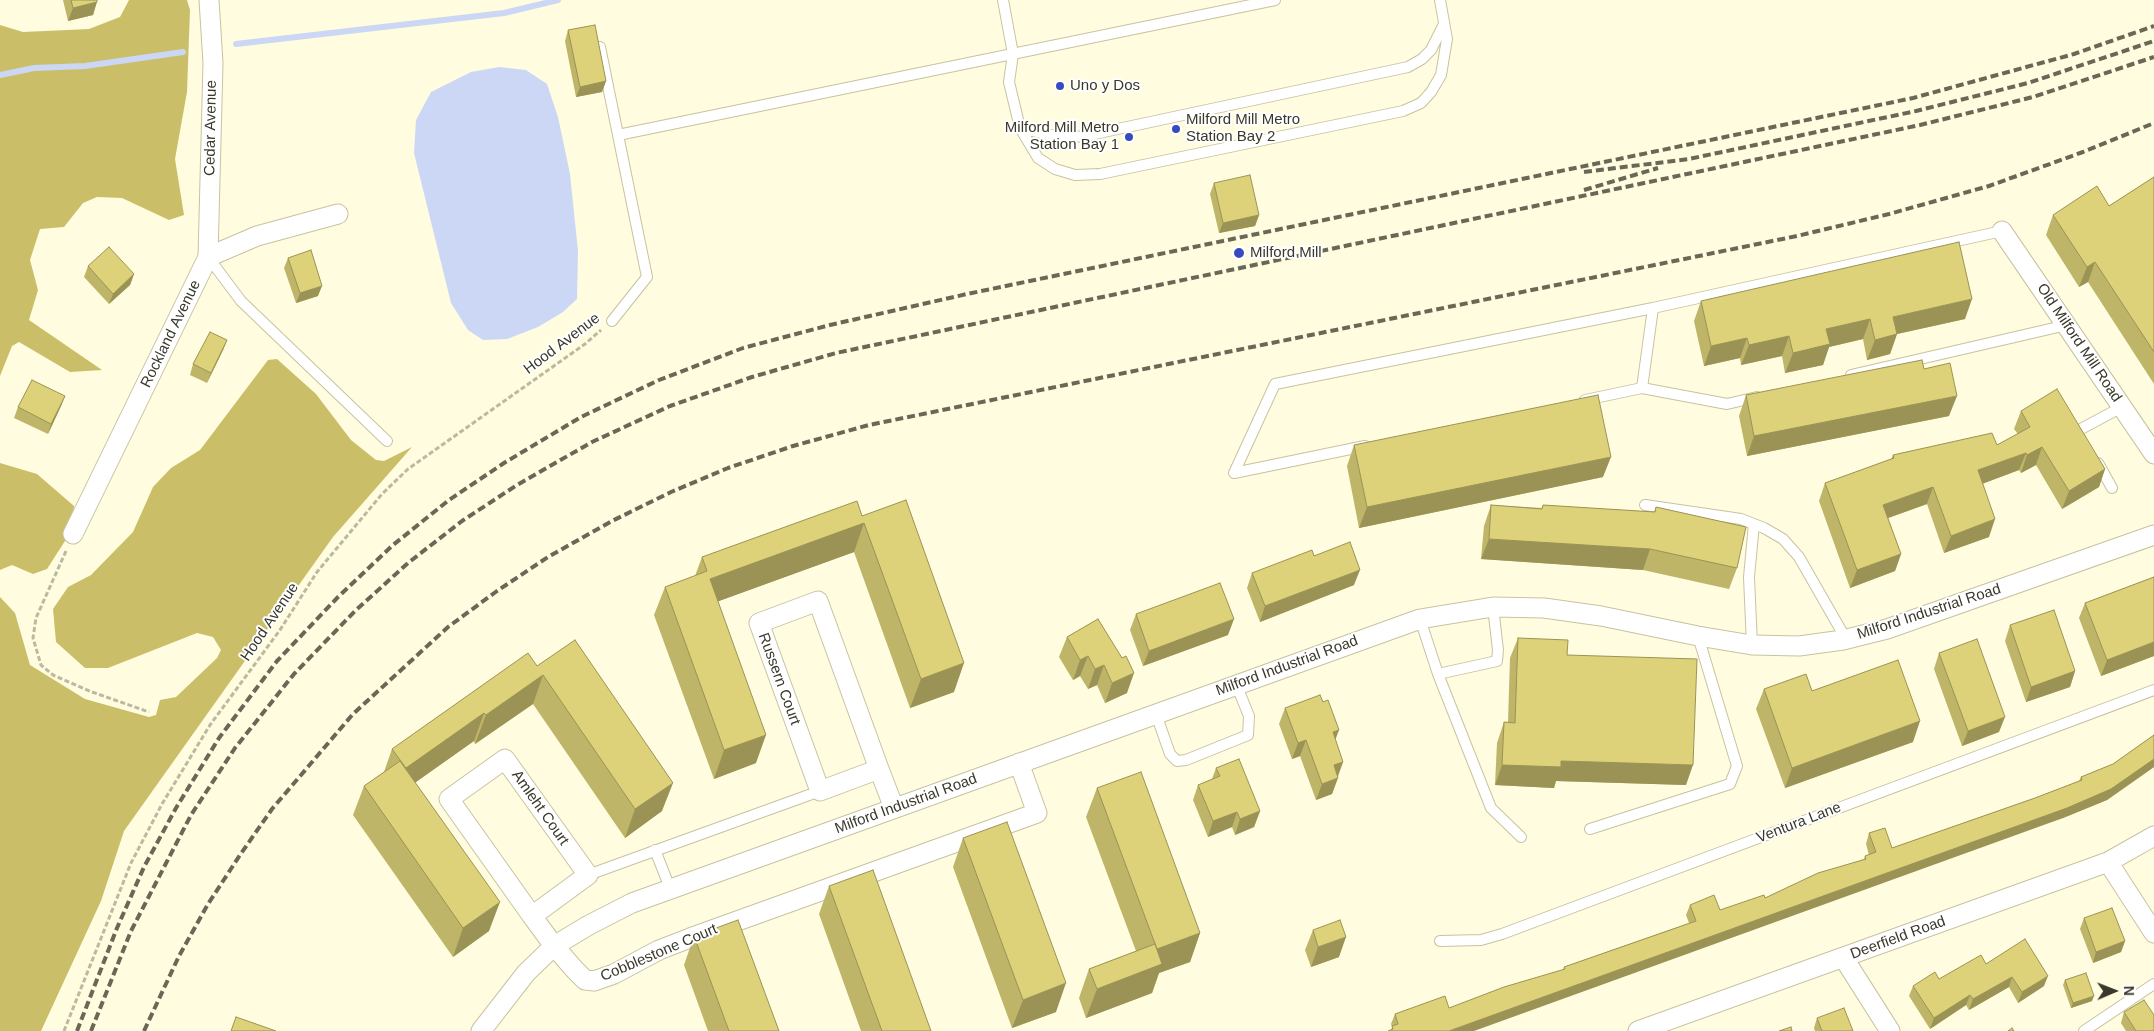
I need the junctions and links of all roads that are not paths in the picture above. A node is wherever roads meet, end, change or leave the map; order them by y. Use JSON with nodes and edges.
{"nodes":[{"id":1,"x":208,"y":0,"type":"edge"},
{"id":2,"x":1003,"y":0,"type":"edge"},
{"id":3,"x":1275,"y":0,"type":"edge"},
{"id":4,"x":1440,"y":0,"type":"edge"},
{"id":5,"x":1444,"y":24,"type":"junction"},
{"id":6,"x":600,"y":47,"type":"edge"},
{"id":7,"x":1013,"y":54,"type":"junction"},
{"id":8,"x":1020,"y":128,"type":"junction"},
{"id":9,"x":618,"y":135,"type":"junction"},
{"id":10,"x":338,"y":214,"type":"dead end"},
{"id":11,"x":2002,"y":231,"type":"joint"},
{"id":12,"x":208,"y":257,"type":"junction"},
{"id":13,"x":1653,"y":308,"type":"junction"},
{"id":14,"x":612,"y":321,"type":"road end"},
{"id":15,"x":2067,"y":325,"type":"junction"},
{"id":16,"x":1844,"y":377,"type":"edge"},
{"id":17,"x":1642,"y":388,"type":"junction"},
{"id":18,"x":1766,"y":394,"type":"edge"},
{"id":19,"x":1574,"y":402,"type":"edge"},
{"id":20,"x":2122,"y":407,"type":"junction"},
{"id":21,"x":2072,"y":418,"type":"edge"},
{"id":22,"x":387,"y":441,"type":"dead end"},
{"id":23,"x":1380,"y":443,"type":"edge"},
{"id":24,"x":2154,"y":454,"type":"edge"},
{"id":25,"x":2093,"y":455,"type":"edge"},
{"id":26,"x":2112,"y":488,"type":"dead end"},
{"id":27,"x":1646,"y":505,"type":"dead end"},
{"id":28,"x":1754,"y":524,"type":"junction"},
{"id":29,"x":73,"y":534,"type":"road end"},
{"id":30,"x":2154,"y":535,"type":"edge"},
{"id":31,"x":1493,"y":607,"type":"junction"},
{"id":32,"x":1420,"y":619,"type":"junction"},
{"id":33,"x":1698,"y":636,"type":"junction"},
{"id":34,"x":1846,"y":639,"type":"junction"},
{"id":35,"x":1752,"y":645,"type":"junction"},
{"id":36,"x":1438,"y":674,"type":"junction"},
{"id":37,"x":1236,"y":684,"type":"junction"},
{"id":38,"x":2154,"y":690,"type":"edge"},
{"id":39,"x":1156,"y":714,"type":"junction"},
{"id":40,"x":1019,"y":763,"type":"junction"},
{"id":41,"x":880,"y":769,"type":"junction"},
{"id":42,"x":820,"y":791,"type":"junction"},
{"id":43,"x":894,"y":808,"type":"junction"},
{"id":44,"x":1590,"y":829,"type":"dead end"},
{"id":45,"x":2154,"y":836,"type":"edge"},
{"id":46,"x":1521,"y":837,"type":"dead end"},
{"id":47,"x":655,"y":850,"type":"junction"},
{"id":48,"x":2108,"y":862,"type":"junction"},
{"id":49,"x":588,"y":875,"type":"junction"},
{"id":50,"x":670,"y":888,"type":"junction"},
{"id":51,"x":532,"y":916,"type":"junction"},
{"id":52,"x":2154,"y":933,"type":"edge"},
{"id":53,"x":1440,"y":941,"type":"dead end"},
{"id":54,"x":554,"y":946,"type":"junction"},
{"id":55,"x":1843,"y":957,"type":"junction"},
{"id":56,"x":2154,"y":984,"type":"edge"},
{"id":57,"x":481,"y":1031,"type":"edge"},
{"id":58,"x":1638,"y":1031,"type":"edge"},
{"id":59,"x":1890,"y":1031,"type":"edge"},
{"id":60,"x":2084,"y":1031,"type":"edge"}],
"edges":[{"from":1,"to":12,"type":"street","name":"Cedar Avenue"},
{"from":2,"to":7,"type":"lane"},
{"from":3,"to":7,"type":"lane"},
{"from":4,"to":5,"type":"lane"},
{"from":5,"to":8,"type":"lane"},
{"from":5,"to":8,"type":"lane"},
{"from":6,"to":9,"type":"lane"},
{"from":7,"to":8,"type":"lane"},
{"from":7,"to":9,"type":"lane"},
{"from":9,"to":14,"type":"lane"},
{"from":10,"to":12,"type":"street"},
{"from":11,"to":13,"type":"lane"},
{"from":11,"to":15,"type":"street","name":"Old Milford Mill Road"},
{"from":12,"to":22,"type":"lane"},
{"from":12,"to":29,"type":"street","name":"Rockland Avenue"},
{"from":13,"to":17,"type":"lane"},
{"from":13,"to":23,"type":"lane"},
{"from":15,"to":16,"type":"lane"},
{"from":15,"to":20,"type":"street","name":"Old Milford Mill Road"},
{"from":17,"to":18,"type":"lane"},
{"from":17,"to":19,"type":"lane"},
{"from":20,"to":21,"type":"lane"},
{"from":20,"to":24,"type":"street","name":"Old Milford Mill Road"},
{"from":25,"to":26,"type":"lane"},
{"from":27,"to":28,"type":"lane"},
{"from":28,"to":34,"type":"lane"},
{"from":28,"to":35,"type":"lane"},
{"from":30,"to":34,"type":"street","name":"Milford Industrial Road"},
{"from":31,"to":32,"type":"street","name":"Milford Industrial Road"},
{"from":31,"to":33,"type":"street","name":"Milford Industrial Road"},
{"from":31,"to":36,"type":"lane"},
{"from":32,"to":36,"type":"lane"},
{"from":32,"to":37,"type":"street","name":"Milford Industrial Road"},
{"from":33,"to":35,"type":"street","name":"Milford Industrial Road"},
{"from":33,"to":44,"type":"lane"},
{"from":34,"to":35,"type":"street","name":"Milford Industrial Road"},
{"from":36,"to":46,"type":"lane"},
{"from":37,"to":39,"type":"street","name":"Milford Industrial Road"},
{"from":37,"to":39,"type":"lane"},
{"from":38,"to":53,"type":"lane","name":"Ventura Lane"},
{"from":39,"to":40,"type":"street","name":"Milford Industrial Road"},
{"from":40,"to":43,"type":"street","name":"Milford Industrial Road"},
{"from":40,"to":54,"type":"street","name":"Cobblestone Court"},
{"from":41,"to":42,"type":"street"},
{"from":41,"to":42,"type":"street","name":"Russern Court"},
{"from":41,"to":43,"type":"street","name":"Russern Court"},
{"from":42,"to":47,"type":"lane"},
{"from":43,"to":50,"type":"street","name":"Milford Industrial Road"},
{"from":45,"to":48,"type":"street","name":"Deerfield Road"},
{"from":47,"to":49,"type":"lane"},
{"from":47,"to":50,"type":"lane"},
{"from":48,"to":52,"type":"street"},
{"from":48,"to":55,"type":"street","name":"Deerfield Road"},
{"from":49,"to":51,"type":"street"},
{"from":49,"to":51,"type":"street","name":"Amleht Court"},
{"from":50,"to":54,"type":"street","name":"Milford Industrial Road"},
{"from":51,"to":54,"type":"street","name":"Amleht Court"},
{"from":54,"to":57,"type":"street","name":"Milford Industrial Road"},
{"from":55,"to":58,"type":"street","name":"Deerfield Road"},
{"from":55,"to":59,"type":"street"},
{"from":56,"to":60,"type":"lane"}]}
